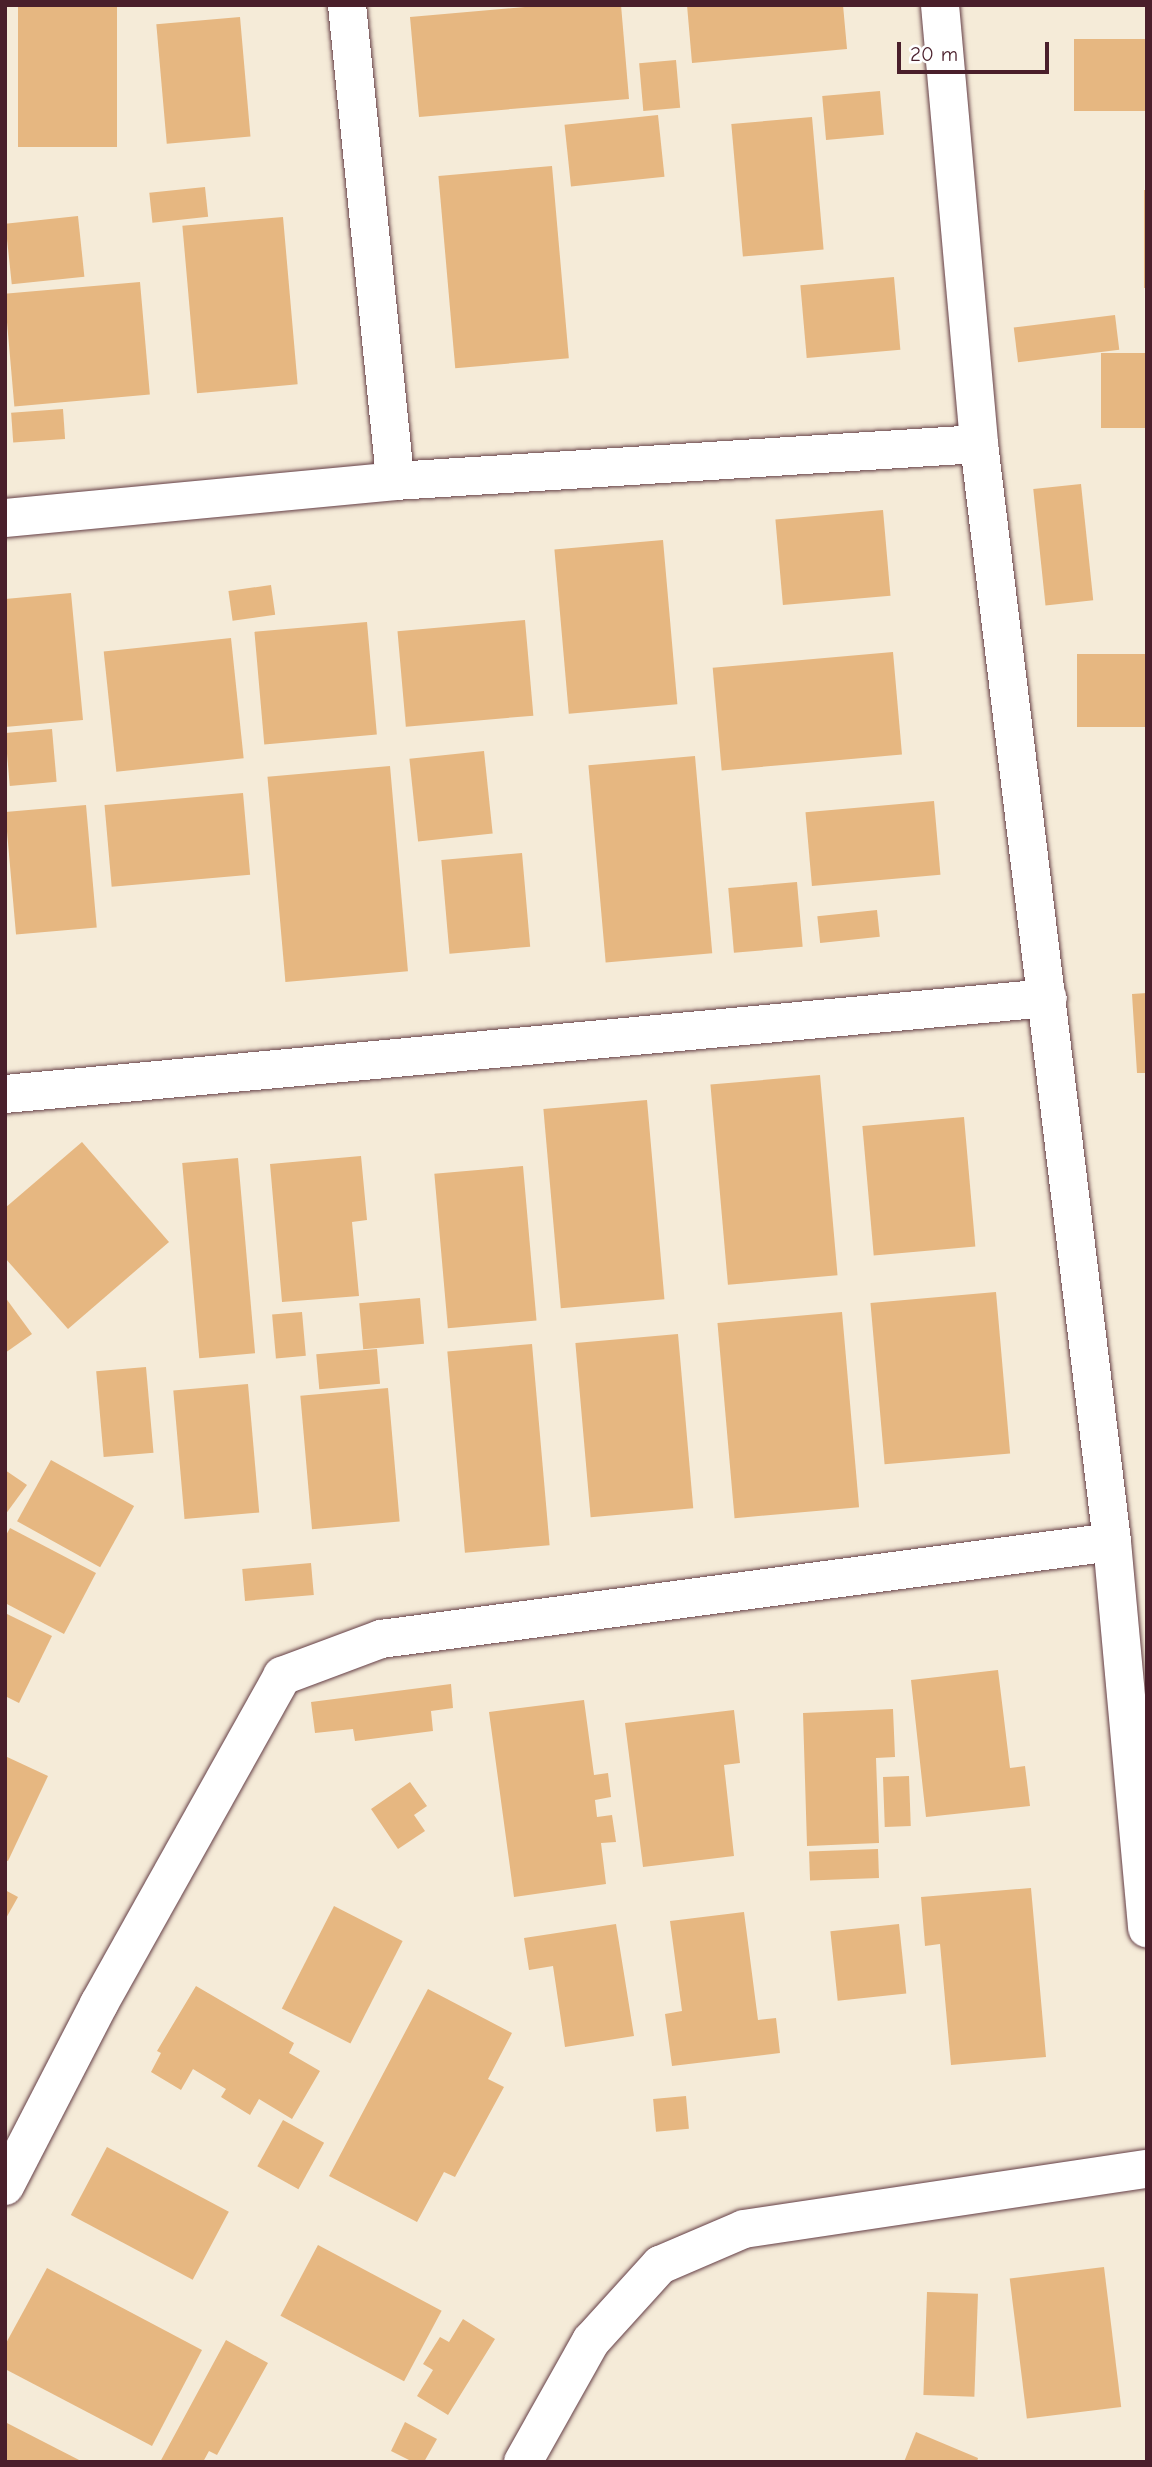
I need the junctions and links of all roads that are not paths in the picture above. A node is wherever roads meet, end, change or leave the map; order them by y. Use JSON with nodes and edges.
{"nodes":[{"id":1,"x":347,"y":5,"type":"edge"},
{"id":2,"x":940,"y":5,"type":"edge"},
{"id":3,"x":979,"y":444,"type":"junction"},
{"id":4,"x":395,"y":481,"type":"junction"},
{"id":5,"x":5,"y":518,"type":"edge"},
{"id":6,"x":1048,"y":998,"type":"junction"},
{"id":7,"x":5,"y":1094,"type":"edge"},
{"id":8,"x":1112,"y":1542,"type":"junction"},
{"id":9,"x":1147,"y":1928,"type":"edge"},
{"id":10,"x":1147,"y":2169,"type":"edge"},
{"id":11,"x":5,"y":2186,"type":"edge"},
{"id":12,"x":523,"y":2462,"type":"edge"}],
"edges":[{"from":1,"to":4,"type":"street"},
{"from":2,"to":3,"type":"street"},
{"from":3,"to":4,"type":"street"},
{"from":3,"to":6,"type":"street"},
{"from":4,"to":5,"type":"street"},
{"from":6,"to":7,"type":"street"},
{"from":6,"to":8,"type":"street"},
{"from":8,"to":9,"type":"street"},
{"from":8,"to":11,"type":"street"},
{"from":10,"to":12,"type":"street"}]}
